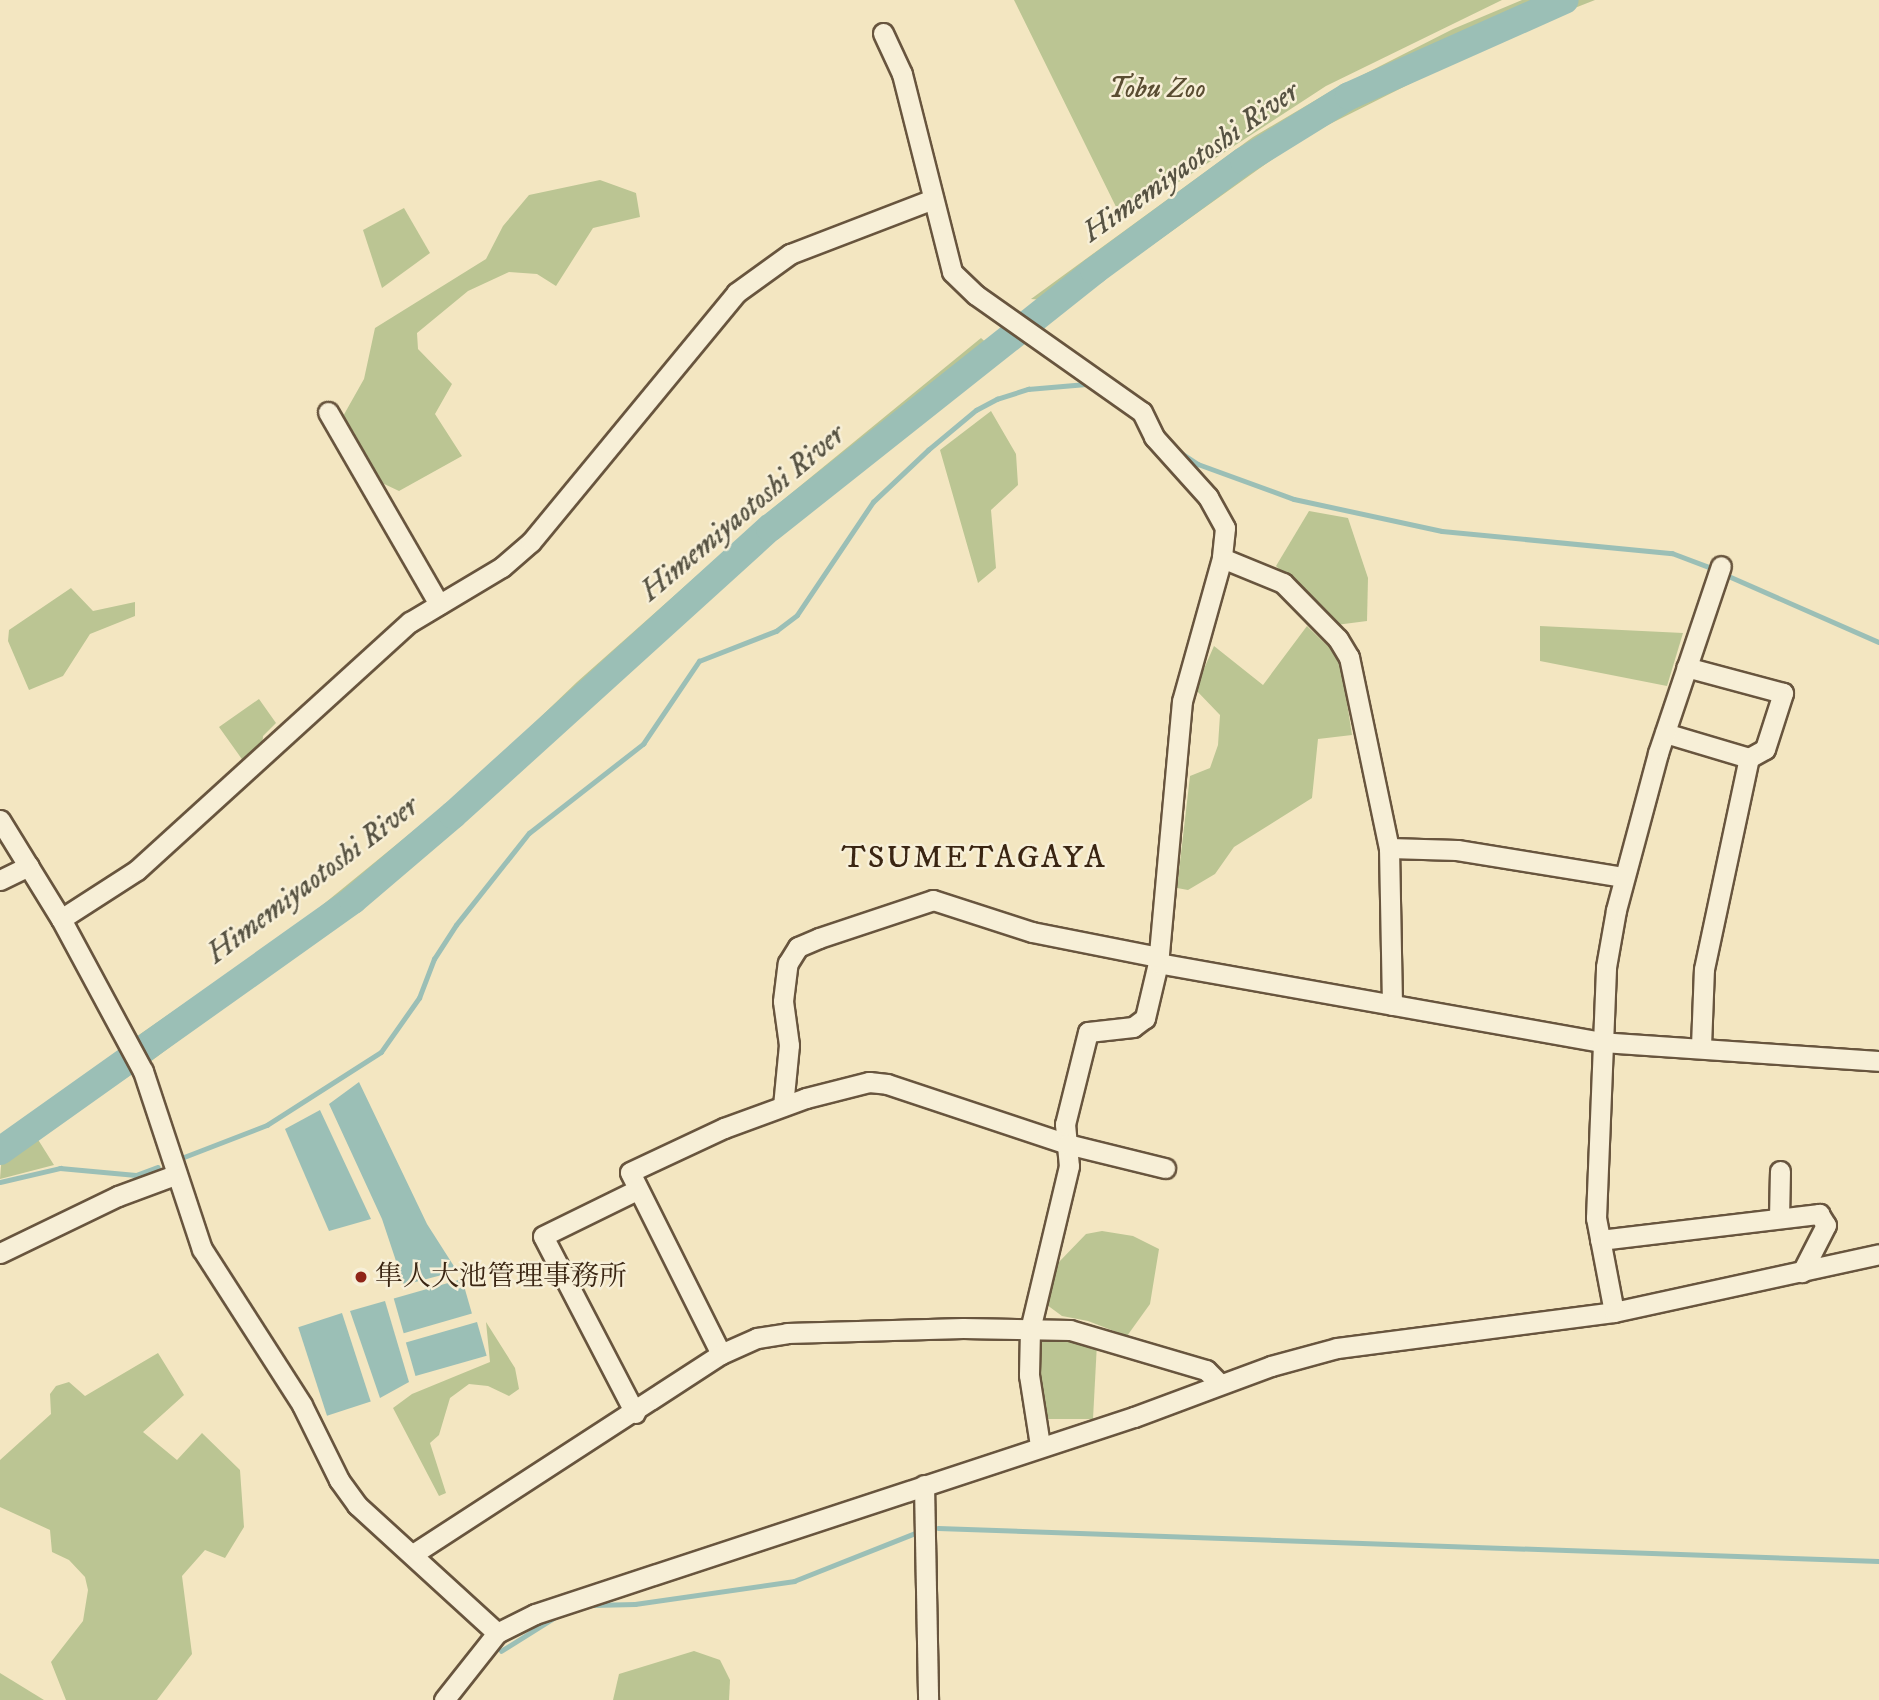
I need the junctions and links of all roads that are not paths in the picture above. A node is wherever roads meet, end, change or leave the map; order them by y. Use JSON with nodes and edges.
{"nodes":[{"id":1,"x":883,"y":33,"type":"dead end"},
{"id":2,"x":933,"y":199,"type":"junction"},
{"id":3,"x":328,"y":412,"type":"dead end"},
{"id":4,"x":1222,"y":558,"type":"junction"},
{"id":5,"x":1721,"y":566,"type":"dead end"},
{"id":6,"x":439,"y":604,"type":"junction"},
{"id":7,"x":1686,"y":667,"type":"junction"},
{"id":8,"x":1665,"y":733,"type":"junction"},
{"id":9,"x":1749,"y":758,"type":"junction"},
{"id":10,"x":0,"y":820,"type":"edge"},
{"id":11,"x":1389,"y":848,"type":"junction"},
{"id":12,"x":29,"y":866,"type":"junction"},
{"id":13,"x":1625,"y":877,"type":"junction"},
{"id":14,"x":0,"y":880,"type":"edge"},
{"id":15,"x":61,"y":919,"type":"junction"},
{"id":16,"x":1158,"y":960,"type":"junction"},
{"id":17,"x":1392,"y":1005,"type":"junction"},
{"id":18,"x":1601,"y":1042,"type":"junction"},
{"id":19,"x":1701,"y":1046,"type":"junction"},
{"id":20,"x":1879,"y":1061,"type":"edge"},
{"id":21,"x":783,"y":1106,"type":"junction"},
{"id":22,"x":1067,"y":1144,"type":"junction"},
{"id":23,"x":1166,"y":1168,"type":"dead end"},
{"id":24,"x":1780,"y":1171,"type":"dead end"},
{"id":25,"x":175,"y":1175,"type":"junction"},
{"id":26,"x":637,"y":1190,"type":"junction"},
{"id":27,"x":1779,"y":1218,"type":"junction"},
{"id":28,"x":1600,"y":1240,"type":"junction"},
{"id":29,"x":0,"y":1253,"type":"edge"},
{"id":30,"x":1879,"y":1254,"type":"edge"},
{"id":31,"x":1802,"y":1272,"type":"junction"},
{"id":32,"x":1614,"y":1312,"type":"junction"},
{"id":33,"x":1030,"y":1330,"type":"junction"},
{"id":34,"x":720,"y":1354,"type":"junction"},
{"id":35,"x":1220,"y":1384,"type":"junction"},
{"id":36,"x":635,"y":1413,"type":"junction"},
{"id":37,"x":1040,"y":1446,"type":"junction"},
{"id":38,"x":924,"y":1485,"type":"junction"},
{"id":39,"x":413,"y":1554,"type":"junction"},
{"id":40,"x":497,"y":1633,"type":"junction"},
{"id":41,"x":444,"y":1700,"type":"edge"},
{"id":42,"x":928,"y":1700,"type":"edge"}],
"edges":[{"from":1,"to":2,"type":"street"},
{"from":2,"to":4,"type":"street"},
{"from":2,"to":6,"type":"street"},
{"from":3,"to":6,"type":"street"},
{"from":4,"to":11,"type":"street"},
{"from":4,"to":16,"type":"street"},
{"from":5,"to":7,"type":"street"},
{"from":6,"to":15,"type":"street"},
{"from":7,"to":8,"type":"street"},
{"from":7,"to":9,"type":"street"},
{"from":8,"to":9,"type":"street"},
{"from":8,"to":13,"type":"street"},
{"from":9,"to":19,"type":"street"},
{"from":10,"to":12,"type":"street"},
{"from":11,"to":13,"type":"street"},
{"from":11,"to":17,"type":"street"},
{"from":12,"to":14,"type":"street"},
{"from":12,"to":15,"type":"street"},
{"from":13,"to":18,"type":"street"},
{"from":15,"to":25,"type":"street"},
{"from":16,"to":17,"type":"street"},
{"from":16,"to":21,"type":"street"},
{"from":16,"to":22,"type":"street"},
{"from":17,"to":18,"type":"street"},
{"from":18,"to":19,"type":"street"},
{"from":18,"to":28,"type":"street"},
{"from":19,"to":20,"type":"street"},
{"from":21,"to":22,"type":"street"},
{"from":21,"to":26,"type":"street"},
{"from":22,"to":23,"type":"street"},
{"from":22,"to":33,"type":"street"},
{"from":24,"to":27,"type":"street"},
{"from":25,"to":29,"type":"street"},
{"from":25,"to":39,"type":"street"},
{"from":26,"to":34,"type":"street"},
{"from":26,"to":36,"type":"street"},
{"from":27,"to":28,"type":"street"},
{"from":27,"to":31,"type":"street"},
{"from":28,"to":32,"type":"street"},
{"from":30,"to":31,"type":"street"},
{"from":31,"to":32,"type":"street"},
{"from":32,"to":35,"type":"street"},
{"from":33,"to":34,"type":"street"},
{"from":33,"to":35,"type":"street"},
{"from":33,"to":37,"type":"street"},
{"from":34,"to":36,"type":"street"},
{"from":35,"to":37,"type":"street"},
{"from":36,"to":39,"type":"street"},
{"from":37,"to":38,"type":"street"},
{"from":38,"to":40,"type":"street"},
{"from":38,"to":42,"type":"street"},
{"from":39,"to":40,"type":"street"},
{"from":40,"to":41,"type":"street"}]}
